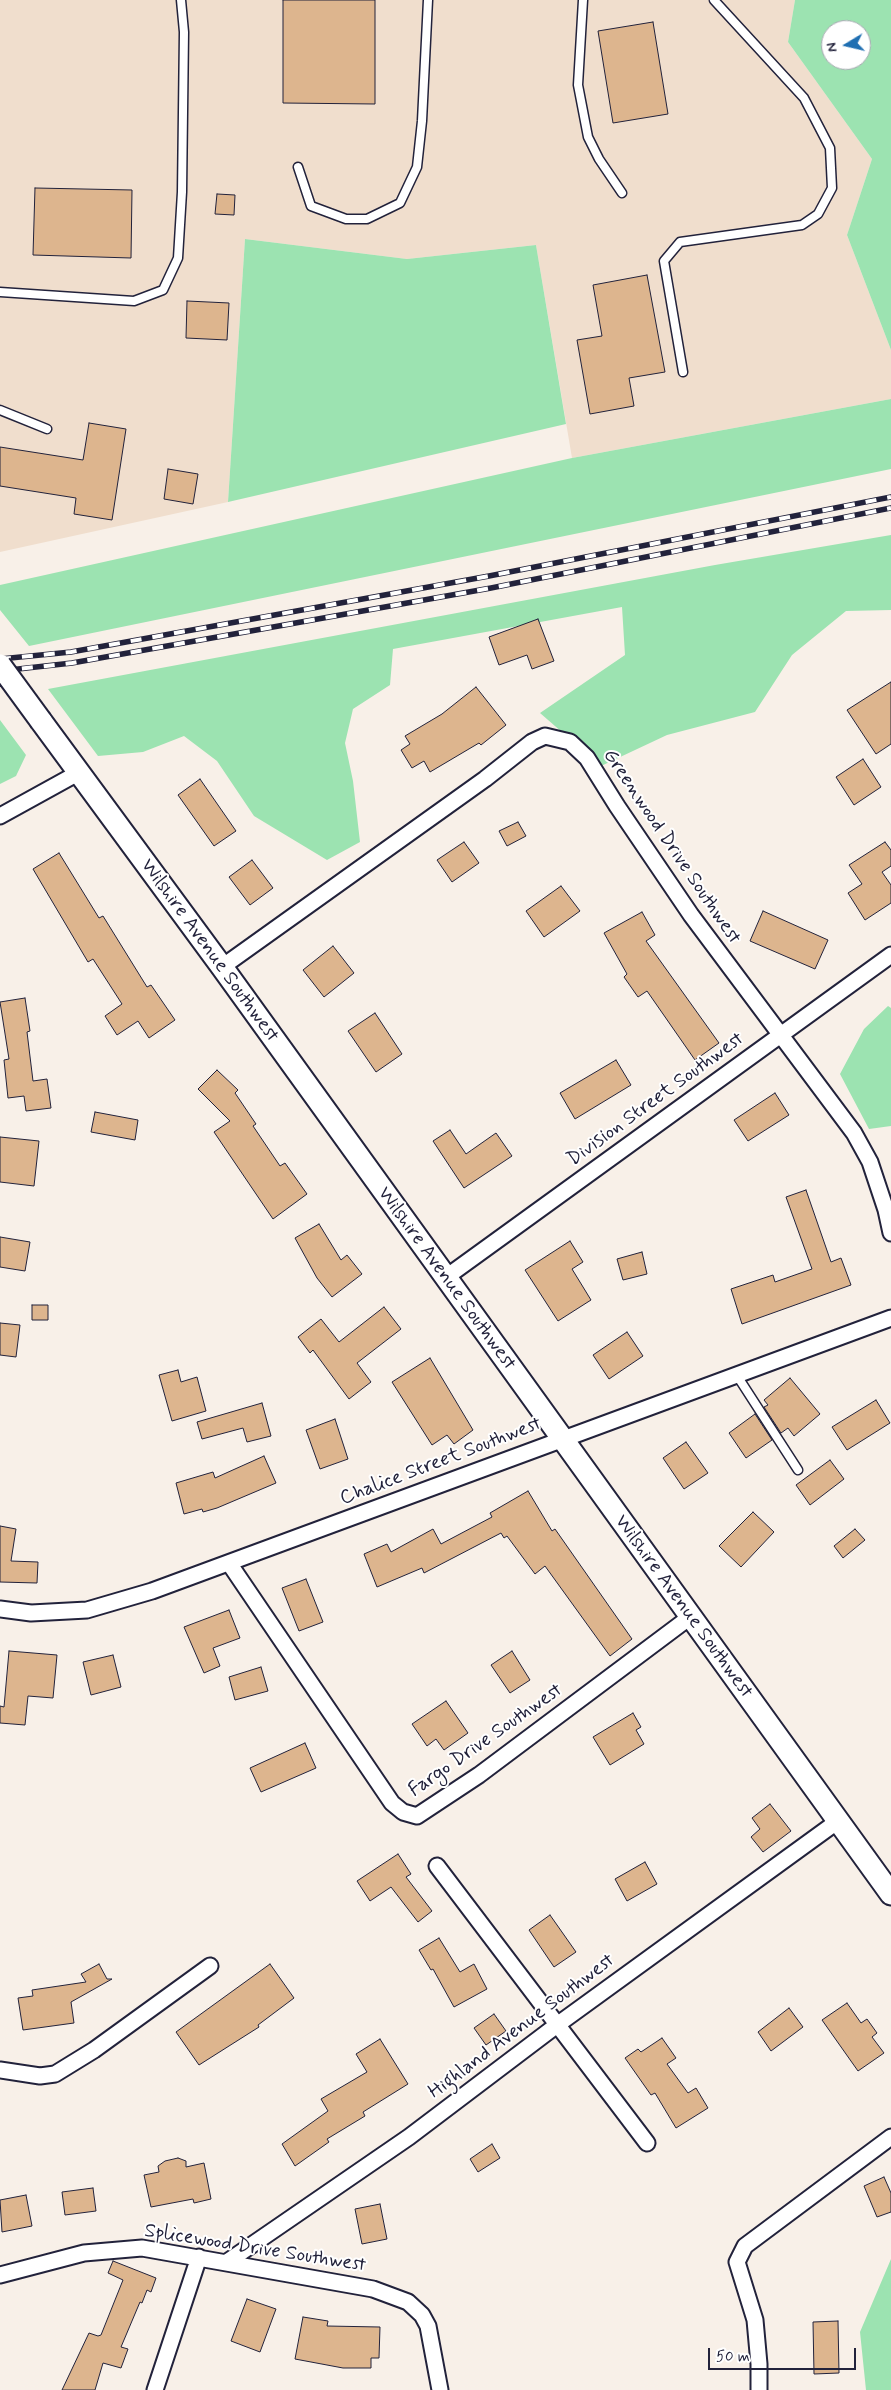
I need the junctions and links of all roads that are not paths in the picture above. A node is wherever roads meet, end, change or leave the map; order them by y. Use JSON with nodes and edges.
{"nodes":[{"id":1,"x":181,"y":0,"type":"edge"},
{"id":2,"x":428,"y":0,"type":"edge"},
{"id":3,"x":583,"y":0,"type":"edge"},
{"id":4,"x":714,"y":0,"type":"edge"},
{"id":5,"x":298,"y":167,"type":"dead end"},
{"id":6,"x":622,"y":193,"type":"dead end"},
{"id":7,"x":0,"y":292,"type":"edge"},
{"id":8,"x":683,"y":372,"type":"dead end"},
{"id":9,"x":0,"y":410,"type":"edge"},
{"id":10,"x":47,"y":429,"type":"dead end"},
{"id":11,"x":0,"y":665,"type":"edge"},
{"id":12,"x":78,"y":773,"type":"junction"},
{"id":13,"x":0,"y":816,"type":"edge"},
{"id":14,"x":891,"y":956,"type":"edge"},
{"id":15,"x":222,"y":967,"type":"junction"},
{"id":16,"x":780,"y":1036,"type":"junction"},
{"id":17,"x":891,"y":1233,"type":"edge"},
{"id":18,"x":446,"y":1278,"type":"junction"},
{"id":19,"x":891,"y":1318,"type":"edge"},
{"id":20,"x":736,"y":1374,"type":"junction"},
{"id":21,"x":562,"y":1438,"type":"junction"},
{"id":22,"x":798,"y":1470,"type":"dead end"},
{"id":23,"x":228,"y":1563,"type":"junction"},
{"id":24,"x":0,"y":1609,"type":"edge"},
{"id":25,"x":690,"y":1617,"type":"junction"},
{"id":26,"x":838,"y":1821,"type":"junction"},
{"id":27,"x":437,"y":1866,"type":"dead end"},
{"id":28,"x":891,"y":1894,"type":"edge"},
{"id":29,"x":210,"y":1966,"type":"dead end"},
{"id":30,"x":557,"y":2025,"type":"junction"},
{"id":31,"x":0,"y":2070,"type":"edge"},
{"id":32,"x":891,"y":2137,"type":"edge"},
{"id":33,"x":647,"y":2143,"type":"dead end"},
{"id":34,"x":199,"y":2257,"type":"junction"},
{"id":35,"x":227,"y":2262,"type":"junction"},
{"id":36,"x":0,"y":2275,"type":"edge"},
{"id":37,"x":156,"y":2390,"type":"edge"},
{"id":38,"x":440,"y":2390,"type":"edge"},
{"id":39,"x":759,"y":2390,"type":"edge"}],
"edges":[{"from":1,"to":7,"type":"lane"},
{"from":2,"to":5,"type":"lane"},
{"from":3,"to":6,"type":"lane"},
{"from":4,"to":8,"type":"lane"},
{"from":9,"to":10,"type":"lane"},
{"from":11,"to":12,"type":"street","name":"Wilshire Avenue Southwest","bridge":true},
{"from":12,"to":13,"type":"street"},
{"from":12,"to":15,"type":"street","name":"Wilshire Avenue Southwest"},
{"from":14,"to":16,"type":"street","name":"Division Street Southwest"},
{"from":15,"to":16,"type":"street","name":"Greenwood Drive Southwest"},
{"from":15,"to":18,"type":"street","name":"Wilshire Avenue Southwest"},
{"from":16,"to":17,"type":"street","name":"Greenwood Drive Southwest"},
{"from":16,"to":18,"type":"street","name":"Division Street Southwest"},
{"from":18,"to":21,"type":"street","name":"Wilshire Avenue Southwest"},
{"from":19,"to":20,"type":"street","name":"Chalice Street Southwest"},
{"from":20,"to":21,"type":"street","name":"Chalice Street Southwest"},
{"from":20,"to":22,"type":"lane"},
{"from":21,"to":23,"type":"street","name":"Chalice Street Southwest"},
{"from":21,"to":25,"type":"street","name":"Wilshire Avenue Southwest"},
{"from":23,"to":24,"type":"street","name":"Chalice Street Southwest"},
{"from":23,"to":25,"type":"street","name":"Fargo Drive Southwest"},
{"from":25,"to":26,"type":"street","name":"Wilshire Avenue Southwest"},
{"from":26,"to":28,"type":"street","name":"Wilshire Avenue Southwest"},
{"from":26,"to":30,"type":"street","name":"Highland Avenue Southwest"},
{"from":27,"to":30,"type":"street"},
{"from":29,"to":31,"type":"street"},
{"from":30,"to":33,"type":"street"},
{"from":30,"to":35,"type":"street","name":"Highland Avenue Southwest"},
{"from":32,"to":39,"type":"street"},
{"from":34,"to":35,"type":"street","name":"Splicewood Drive Southwest"},
{"from":34,"to":36,"type":"street","name":"Splicewood Drive Southwest"},
{"from":34,"to":37,"type":"street"},
{"from":35,"to":38,"type":"street","name":"Splicewood Drive Southwest"}]}
